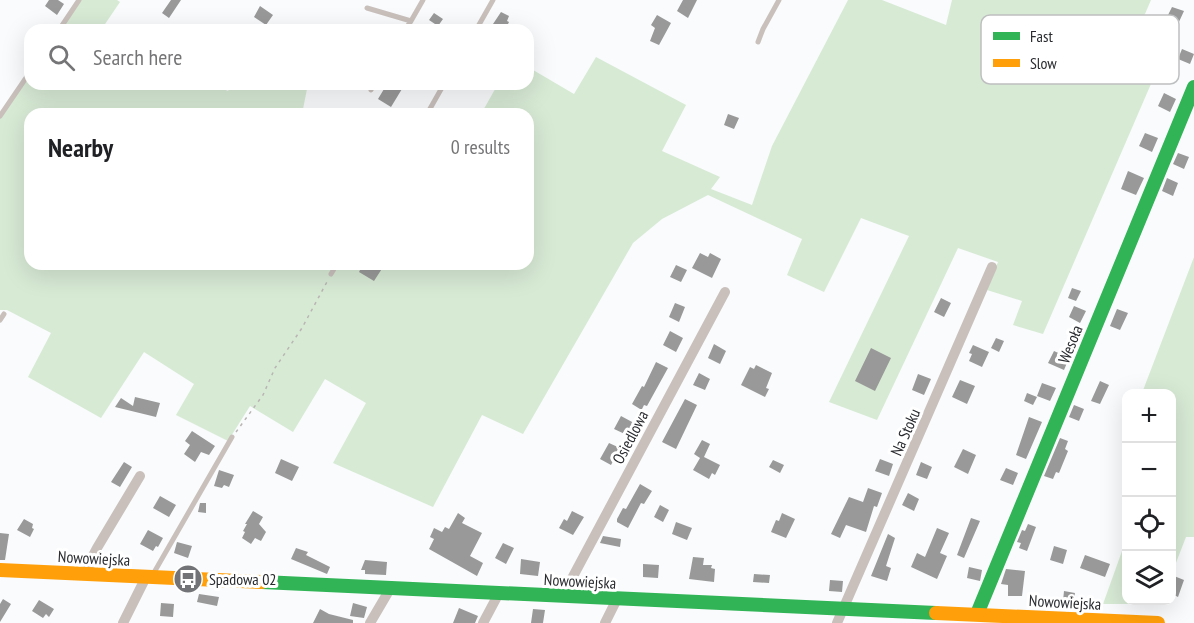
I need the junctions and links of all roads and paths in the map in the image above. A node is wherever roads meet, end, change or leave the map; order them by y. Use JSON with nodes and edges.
{"nodes":[{"id":1,"x":79,"y":0,"type":"edge"},
{"id":2,"x":423,"y":0,"type":"edge"},
{"id":3,"x":493,"y":0,"type":"edge"},
{"id":4,"x":779,"y":0,"type":"edge"},
{"id":5,"x":367,"y":8,"type":"dead end"},
{"id":6,"x":411,"y":21,"type":"junction"},
{"id":7,"x":63,"y":24,"type":"edge"},
{"id":8,"x":409,"y":24,"type":"edge"},
{"id":9,"x":479,"y":24,"type":"edge"},
{"id":10,"x":759,"y":42,"type":"dead end"},
{"id":11,"x":24,"y":81,"type":"edge"},
{"id":12,"x":1194,"y":87,"type":"edge"},
{"id":13,"x":441,"y":90,"type":"edge"},
{"id":14,"x":430,"y":108,"type":"edge"},
{"id":15,"x":0,"y":116,"type":"edge"},
{"id":16,"x":992,"y":267,"type":"dead end"},
{"id":17,"x":333,"y":270,"type":"edge"},
{"id":18,"x":331,"y":274,"type":"joint"},
{"id":19,"x":725,"y":292,"type":"dead end"},
{"id":20,"x":4,"y":314,"type":"dead end"},
{"id":21,"x":0,"y":320,"type":"edge"},
{"id":22,"x":232,"y":437,"type":"joint"},
{"id":23,"x":140,"y":476,"type":"dead end"},
{"id":24,"x":0,"y":570,"type":"edge"},
{"id":25,"x":88,"y":574,"type":"junction"},
{"id":26,"x":148,"y":577,"type":"junction"},
{"id":27,"x":390,"y":589,"type":"junction"},
{"id":28,"x":499,"y":593,"type":"junction"},
{"id":29,"x":562,"y":597,"type":"junction"},
{"id":30,"x":617,"y":599,"type":"junction"},
{"id":31,"x":843,"y":609,"type":"junction"},
{"id":32,"x":968,"y":617,"type":"edge"},
{"id":33,"x":123,"y":623,"type":"edge"},
{"id":34,"x":370,"y":623,"type":"edge"},
{"id":35,"x":483,"y":623,"type":"edge"},
{"id":36,"x":605,"y":623,"type":"edge"},
{"id":37,"x":837,"y":623,"type":"edge"},
{"id":38,"x":1158,"y":623,"type":"edge"}],
"edges":[{"from":1,"to":7,"type":"lane"},
{"from":2,"to":6,"type":"lane"},
{"from":3,"to":9,"type":"lane"},
{"from":4,"to":10,"type":"lane"},
{"from":5,"to":6,"type":"lane"},
{"from":6,"to":8,"type":"lane"},
{"from":11,"to":15,"type":"lane"},
{"from":12,"to":32,"type":"street","name":"Wesoła"},
{"from":13,"to":14,"type":"lane"},
{"from":16,"to":31,"type":"street","name":"Na Stoku"},
{"from":17,"to":18,"type":"lane"},
{"from":18,"to":22,"type":"path"},
{"from":19,"to":29,"type":"street","name":"Osiedlowa"},
{"from":20,"to":21,"type":"lane"},
{"from":22,"to":26,"type":"lane"},
{"from":23,"to":25,"type":"street"},
{"from":24,"to":25,"type":"street","name":"Nowowiejska"},
{"from":25,"to":26,"type":"street","name":"Nowowiejska"},
{"from":26,"to":27,"type":"street","name":"Nowowiejska"},
{"from":26,"to":33,"type":"street"},
{"from":27,"to":28,"type":"street","name":"Nowowiejska"},
{"from":27,"to":34,"type":"street"},
{"from":28,"to":29,"type":"street","name":"Nowowiejska"},
{"from":28,"to":35,"type":"street"},
{"from":29,"to":30,"type":"street","name":"Nowowiejska"},
{"from":30,"to":31,"type":"street","name":"Nowowiejska"},
{"from":30,"to":36,"type":"street"},
{"from":31,"to":32,"type":"street","name":"Nowowiejska"},
{"from":31,"to":37,"type":"street","name":"Na Stoku"},
{"from":32,"to":38,"type":"street","name":"Nowowiejska"}]}
